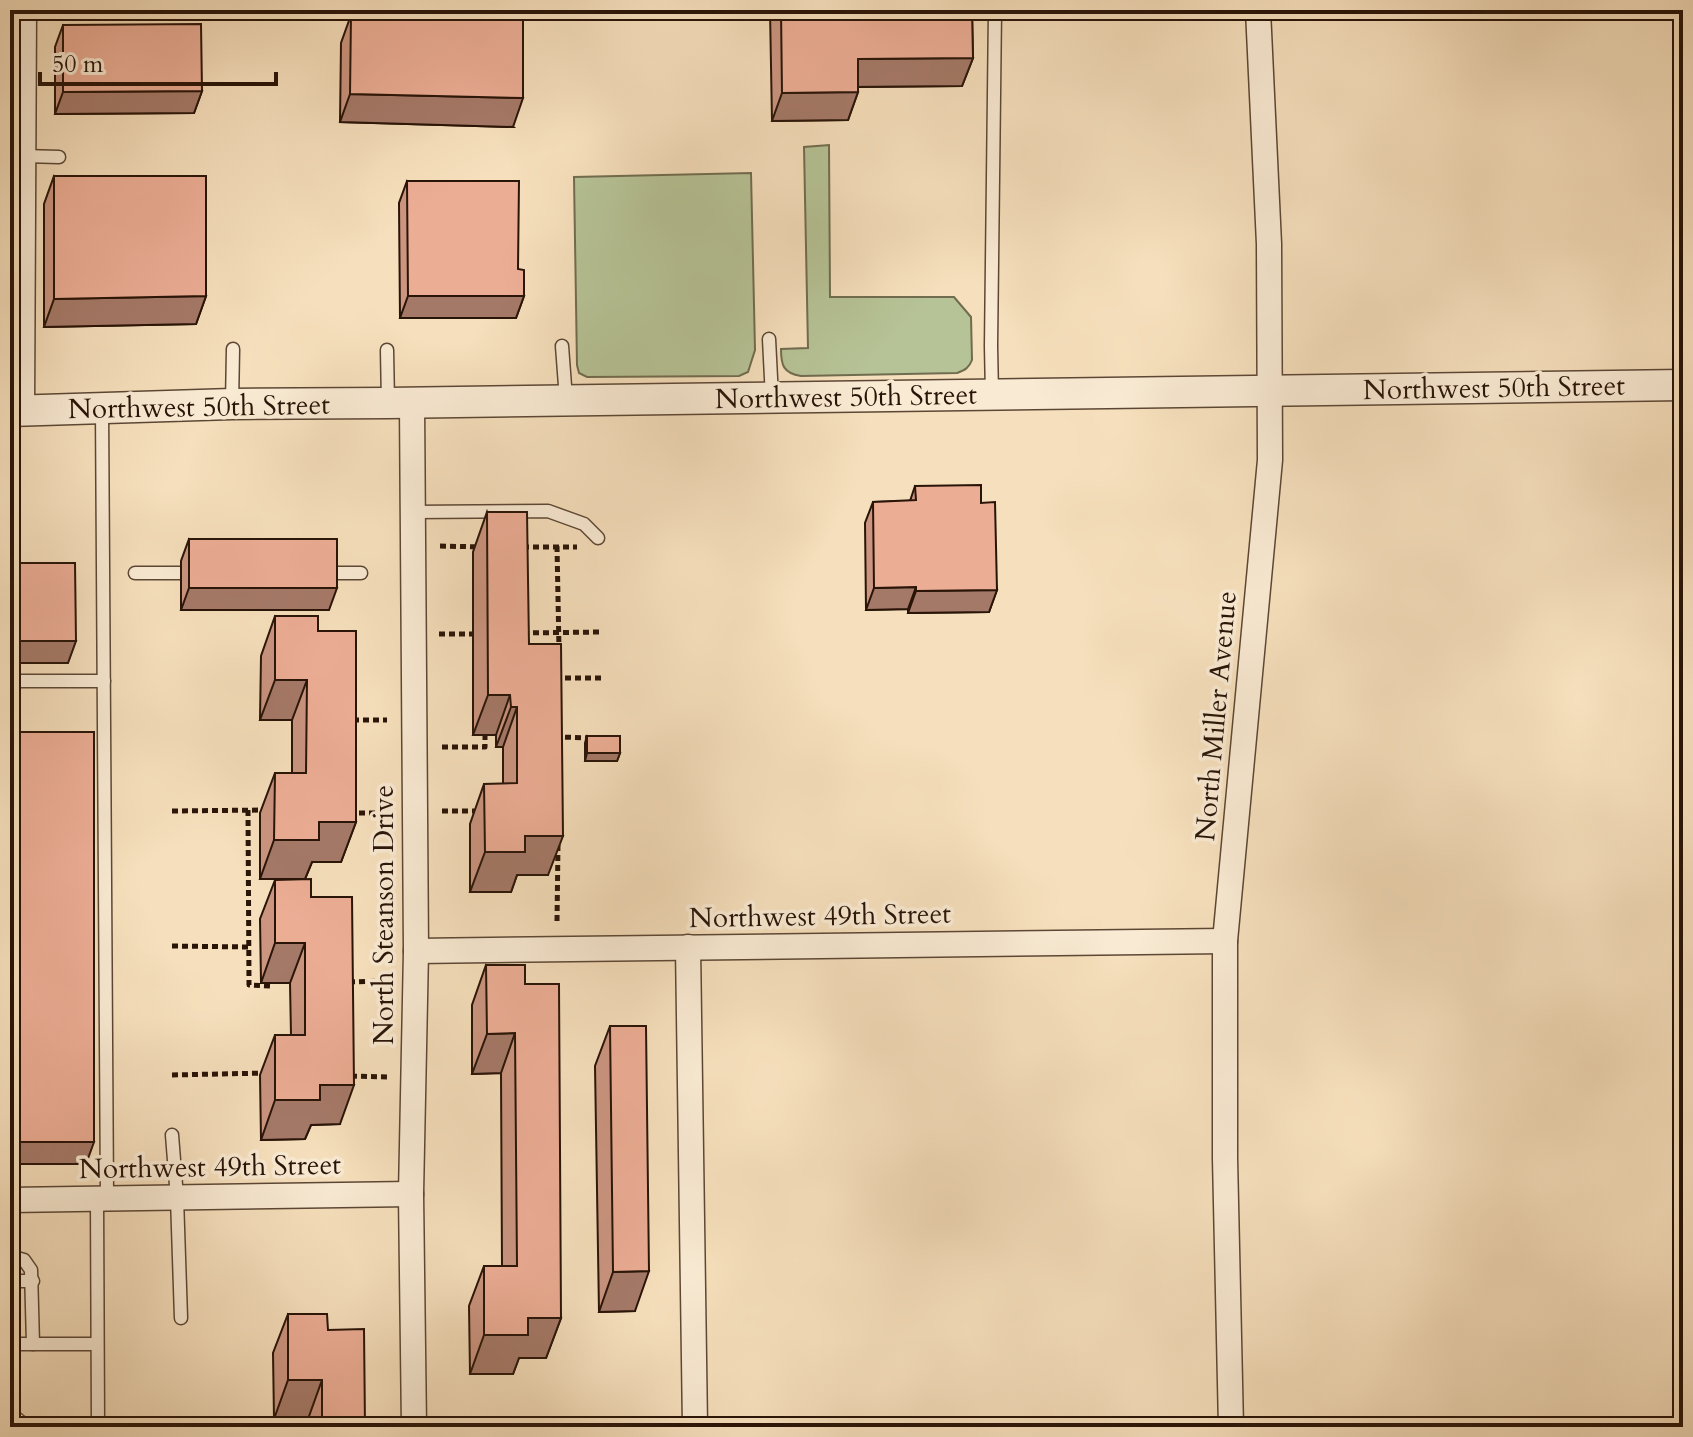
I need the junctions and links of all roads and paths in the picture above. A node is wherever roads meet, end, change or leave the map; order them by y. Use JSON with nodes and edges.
{"nodes":[{"id":1,"x":24,"y":10,"type":"edge"},
{"id":2,"x":995,"y":10,"type":"edge"},
{"id":3,"x":1258,"y":10,"type":"edge"},
{"id":4,"x":59,"y":157,"type":"dead end"},
{"id":5,"x":19,"y":169,"type":"edge"},
{"id":6,"x":769,"y":339,"type":"dead end"},
{"id":7,"x":562,"y":346,"type":"dead end"},
{"id":8,"x":233,"y":349,"type":"dead end"},
{"id":9,"x":387,"y":350,"type":"dead end"},
{"id":10,"x":1683,"y":385,"type":"edge"},
{"id":11,"x":1270,"y":391,"type":"junction"},
{"id":12,"x":992,"y":395,"type":"junction"},
{"id":13,"x":772,"y":398,"type":"junction"},
{"id":14,"x":566,"y":401,"type":"junction"},
{"id":15,"x":400,"y":403,"type":"junction"},
{"id":16,"x":232,"y":404,"type":"junction"},
{"id":17,"x":102,"y":408,"type":"junction"},
{"id":18,"x":16,"y":411,"type":"edge"},
{"id":19,"x":413,"y":512,"type":"junction"},
{"id":20,"x":598,"y":538,"type":"dead end"},
{"id":21,"x":435,"y":546,"type":"dead end"},
{"id":22,"x":557,"y":546,"type":"junction"},
{"id":23,"x":490,"y":547,"type":"edge"},
{"id":24,"x":518,"y":547,"type":"edge"},
{"id":25,"x":580,"y":548,"type":"dead end"},
{"id":26,"x":135,"y":573,"type":"dead end"},
{"id":27,"x":181,"y":573,"type":"dead end"},
{"id":28,"x":329,"y":573,"type":"edge"},
{"id":29,"x":361,"y":573,"type":"dead end"},
{"id":30,"x":602,"y":632,"type":"dead end"},
{"id":31,"x":520,"y":633,"type":"edge"},
{"id":32,"x":559,"y":633,"type":"junction"},
{"id":33,"x":434,"y":634,"type":"dead end"},
{"id":34,"x":473,"y":634,"type":"dead end"},
{"id":35,"x":559,"y":663,"type":"edge"},
{"id":36,"x":547,"y":678,"type":"edge"},
{"id":37,"x":560,"y":678,"type":"junction"},
{"id":38,"x":602,"y":678,"type":"dead end"},
{"id":39,"x":10,"y":681,"type":"edge"},
{"id":40,"x":104,"y":681,"type":"junction"},
{"id":41,"x":559,"y":693,"type":"edge"},
{"id":42,"x":342,"y":720,"type":"edge"},
{"id":43,"x":388,"y":720,"type":"dead end"},
{"id":44,"x":558,"y":722,"type":"edge"},
{"id":45,"x":485,"y":735,"type":"edge"},
{"id":46,"x":547,"y":736,"type":"edge"},
{"id":47,"x":558,"y":737,"type":"junction"},
{"id":48,"x":602,"y":738,"type":"edge"},
{"id":49,"x":433,"y":747,"type":"dead end"},
{"id":50,"x":558,"y":752,"type":"edge"},
{"id":51,"x":248,"y":810,"type":"junction"},
{"id":52,"x":278,"y":810,"type":"edge"},
{"id":53,"x":433,"y":810,"type":"dead end"},
{"id":54,"x":172,"y":811,"type":"dead end"},
{"id":55,"x":489,"y":811,"type":"edge"},
{"id":56,"x":342,"y":813,"type":"edge"},
{"id":57,"x":388,"y":813,"type":"dead end"},
{"id":58,"x":558,"y":842,"type":"edge"},
{"id":59,"x":557,"y":921,"type":"dead end"},
{"id":60,"x":1225,"y":941,"type":"junction"},
{"id":61,"x":172,"y":946,"type":"dead end"},
{"id":62,"x":249,"y":947,"type":"junction"},
{"id":63,"x":688,"y":947,"type":"junction"},
{"id":64,"x":416,"y":951,"type":"junction"},
{"id":65,"x":388,"y":981,"type":"dead end"},
{"id":66,"x":338,"y":982,"type":"edge"},
{"id":67,"x":271,"y":983,"type":"edge"},
{"id":68,"x":172,"y":1075,"type":"dead end"},
{"id":69,"x":273,"y":1075,"type":"edge"},
{"id":70,"x":339,"y":1076,"type":"edge"},
{"id":71,"x":390,"y":1077,"type":"dead end"},
{"id":72,"x":172,"y":1135,"type":"dead end"},
{"id":73,"x":411,"y":1194,"type":"junction"},
{"id":74,"x":177,"y":1198,"type":"junction"},
{"id":75,"x":102,"y":1199,"type":"junction"},
{"id":76,"x":10,"y":1200,"type":"edge"},
{"id":77,"x":10,"y":1256,"type":"edge"},
{"id":78,"x":10,"y":1281,"type":"edge"},
{"id":79,"x":33,"y":1281,"type":"junction"},
{"id":80,"x":181,"y":1318,"type":"dead end"},
{"id":81,"x":10,"y":1344,"type":"edge"},
{"id":82,"x":33,"y":1344,"type":"junction"},
{"id":83,"x":97,"y":1344,"type":"junction"},
{"id":84,"x":10,"y":1413,"type":"edge"},
{"id":85,"x":22,"y":1427,"type":"edge"},
{"id":86,"x":98,"y":1427,"type":"edge"},
{"id":87,"x":414,"y":1427,"type":"edge"},
{"id":88,"x":695,"y":1427,"type":"edge"},
{"id":89,"x":1231,"y":1427,"type":"edge"}],
"edges":[{"from":1,"to":5,"type":"street"},
{"from":2,"to":12,"type":"lane"},
{"from":3,"to":11,"type":"street","name":"North Miller Avenue"},
{"from":4,"to":5,"type":"lane"},
{"from":5,"to":18,"type":"street"},
{"from":6,"to":13,"type":"lane"},
{"from":7,"to":14,"type":"lane"},
{"from":8,"to":16,"type":"lane"},
{"from":9,"to":15,"type":"lane"},
{"from":10,"to":11,"type":"street","name":"Northwest 50th Street"},
{"from":11,"to":12,"type":"street","name":"Northwest 50th Street"},
{"from":11,"to":60,"type":"street","name":"North Miller Avenue"},
{"from":12,"to":13,"type":"street","name":"Northwest 50th Street"},
{"from":13,"to":14,"type":"street","name":"Northwest 50th Street"},
{"from":14,"to":15,"type":"street","name":"Northwest 50th Street"},
{"from":15,"to":16,"type":"street","name":"Northwest 50th Street"},
{"from":15,"to":19,"type":"street","name":"North Steanson Drive"},
{"from":16,"to":17,"type":"street","name":"Northwest 50th Street"},
{"from":17,"to":18,"type":"street","name":"Northwest 50th Street"},
{"from":17,"to":40,"type":"lane"},
{"from":19,"to":20,"type":"lane"},
{"from":19,"to":64,"type":"street","name":"North Steanson Drive"},
{"from":21,"to":23,"type":"path"},
{"from":22,"to":24,"type":"path"},
{"from":22,"to":25,"type":"path"},
{"from":22,"to":32,"type":"path"},
{"from":26,"to":27,"type":"lane"},
{"from":28,"to":29,"type":"lane"},
{"from":30,"to":32,"type":"path"},
{"from":31,"to":32,"type":"path"},
{"from":32,"to":35,"type":"path"},
{"from":33,"to":34,"type":"path"},
{"from":36,"to":37,"type":"path"},
{"from":37,"to":38,"type":"path"},
{"from":37,"to":41,"type":"path"},
{"from":39,"to":40,"type":"lane"},
{"from":40,"to":75,"type":"lane"},
{"from":42,"to":43,"type":"path"},
{"from":44,"to":47,"type":"path"},
{"from":45,"to":49,"type":"path"},
{"from":46,"to":47,"type":"path"},
{"from":47,"to":48,"type":"path"},
{"from":47,"to":50,"type":"path"},
{"from":51,"to":52,"type":"path"},
{"from":51,"to":54,"type":"path"},
{"from":51,"to":62,"type":"path"},
{"from":53,"to":55,"type":"path"},
{"from":56,"to":57,"type":"path"},
{"from":58,"to":59,"type":"path"},
{"from":60,"to":63,"type":"street","name":"Northwest 49th Street"},
{"from":60,"to":89,"type":"street","name":"North Miller Avenue"},
{"from":61,"to":62,"type":"path"},
{"from":62,"to":67,"type":"path"},
{"from":63,"to":64,"type":"street","name":"Northwest 49th Street"},
{"from":63,"to":88,"type":"street"},
{"from":64,"to":73,"type":"street","name":"North Steanson Drive"},
{"from":65,"to":66,"type":"path"},
{"from":68,"to":69,"type":"path"},
{"from":70,"to":71,"type":"path"},
{"from":72,"to":74,"type":"lane"},
{"from":73,"to":74,"type":"street","name":"Northwest 49th Street"},
{"from":73,"to":87,"type":"street","name":"North Steanson Drive"},
{"from":74,"to":75,"type":"street","name":"Northwest 49th Street"},
{"from":74,"to":80,"type":"lane"},
{"from":75,"to":76,"type":"street","name":"Northwest 49th Street"},
{"from":75,"to":83,"type":"lane"},
{"from":77,"to":79,"type":"lane"},
{"from":78,"to":79,"type":"lane"},
{"from":79,"to":82,"type":"lane"},
{"from":81,"to":82,"type":"lane"},
{"from":82,"to":83,"type":"lane"},
{"from":83,"to":86,"type":"lane"},
{"from":84,"to":85,"type":"lane"}]}
